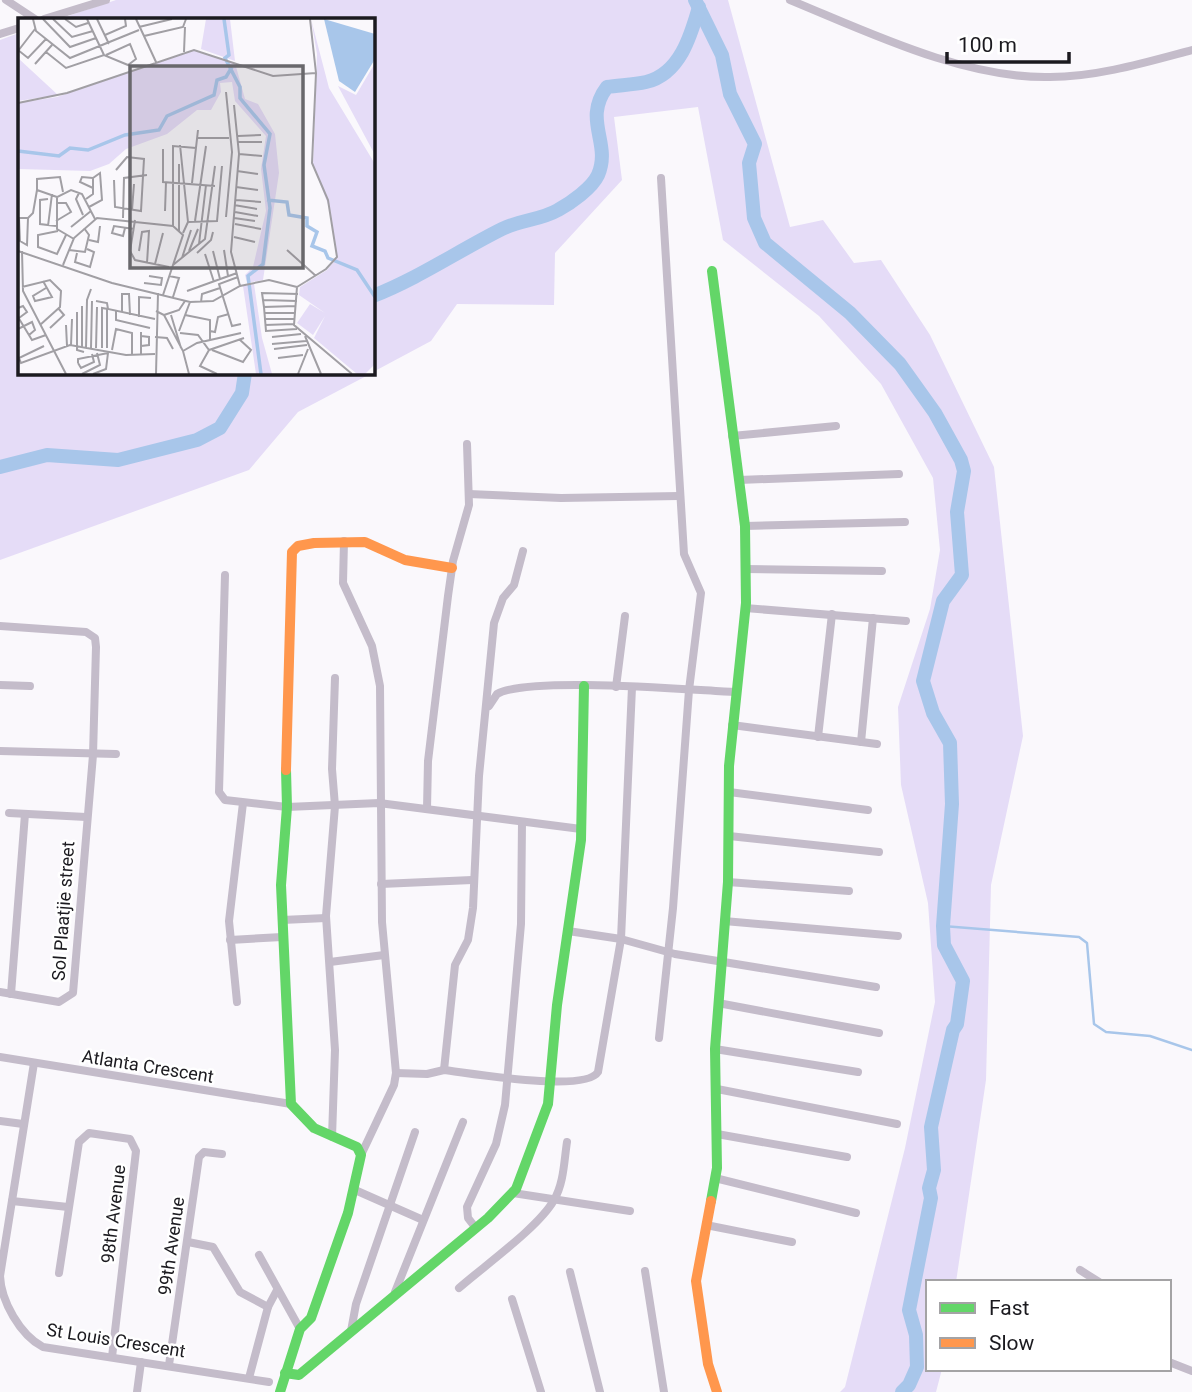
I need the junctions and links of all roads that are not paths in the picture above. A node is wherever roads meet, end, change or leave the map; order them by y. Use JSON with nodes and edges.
{"nodes":[{"id":1,"x":6,"y":0,"type":"edge"},
{"id":2,"x":106,"y":0,"type":"edge"},
{"id":3,"x":790,"y":0,"type":"edge"},
{"id":4,"x":33,"y":18,"type":"edge"},
{"id":5,"x":47,"y":18,"type":"edge"},
{"id":6,"x":18,"y":28,"type":"edge"},
{"id":7,"x":0,"y":34,"type":"edge"},
{"id":8,"x":1192,"y":50,"type":"edge"},
{"id":9,"x":661,"y":178,"type":"dead end"},
{"id":10,"x":712,"y":271,"type":"dead end"},
{"id":11,"x":836,"y":426,"type":"dead end"},
{"id":12,"x":732,"y":436,"type":"junction"},
{"id":13,"x":467,"y":443,"type":"dead end"},
{"id":14,"x":900,"y":474,"type":"dead end"},
{"id":15,"x":739,"y":480,"type":"junction"},
{"id":16,"x":469,"y":494,"type":"junction"},
{"id":17,"x":679,"y":496,"type":"junction"},
{"id":18,"x":905,"y":522,"type":"dead end"},
{"id":19,"x":745,"y":526,"type":"junction"},
{"id":20,"x":344,"y":541,"type":"junction"},
{"id":21,"x":523,"y":551,"type":"dead end"},
{"id":22,"x":452,"y":568,"type":"junction"},
{"id":23,"x":745,"y":569,"type":"junction"},
{"id":24,"x":882,"y":571,"type":"dead end"},
{"id":25,"x":225,"y":575,"type":"dead end"},
{"id":26,"x":745,"y":608,"type":"junction"},
{"id":27,"x":832,"y":614,"type":"junction"},
{"id":28,"x":625,"y":616,"type":"dead end"},
{"id":29,"x":873,"y":618,"type":"junction"},
{"id":30,"x":906,"y":621,"type":"dead end"},
{"id":31,"x":0,"y":626,"type":"edge"},
{"id":32,"x":335,"y":678,"type":"dead end"},
{"id":33,"x":0,"y":685,"type":"edge"},
{"id":34,"x":30,"y":686,"type":"dead end"},
{"id":35,"x":583,"y":686,"type":"junction"},
{"id":36,"x":615,"y":687,"type":"junction"},
{"id":37,"x":632,"y":687,"type":"junction"},
{"id":38,"x":688,"y":690,"type":"junction"},
{"id":39,"x":735,"y":692,"type":"junction"},
{"id":40,"x":488,"y":708,"type":"junction"},
{"id":41,"x":732,"y":725,"type":"junction"},
{"id":42,"x":818,"y":737,"type":"junction"},
{"id":43,"x":861,"y":742,"type":"junction"},
{"id":44,"x":877,"y":744,"type":"dead end"},
{"id":45,"x":0,"y":751,"type":"edge"},
{"id":46,"x":116,"y":754,"type":"dead end"},
{"id":47,"x":93,"y":755,"type":"junction"},
{"id":48,"x":729,"y":792,"type":"junction"},
{"id":49,"x":243,"y":803,"type":"junction"},
{"id":50,"x":379,"y":803,"type":"junction"},
{"id":51,"x":335,"y":806,"type":"junction"},
{"id":52,"x":287,"y":807,"type":"junction"},
{"id":53,"x":428,"y":809,"type":"junction"},
{"id":54,"x":868,"y":810,"type":"dead end"},
{"id":55,"x":9,"y":813,"type":"dead end"},
{"id":56,"x":26,"y":814,"type":"junction"},
{"id":57,"x":476,"y":814,"type":"junction"},
{"id":58,"x":86,"y":817,"type":"junction"},
{"id":59,"x":522,"y":822,"type":"junction"},
{"id":60,"x":581,"y":829,"type":"junction"},
{"id":61,"x":729,"y":836,"type":"junction"},
{"id":62,"x":879,"y":852,"type":"dead end"},
{"id":63,"x":472,"y":880,"type":"junction"},
{"id":64,"x":728,"y":881,"type":"junction"},
{"id":65,"x":381,"y":884,"type":"junction"},
{"id":66,"x":849,"y":891,"type":"dead end"},
{"id":67,"x":326,"y":918,"type":"junction"},
{"id":68,"x":282,"y":920,"type":"junction"},
{"id":69,"x":724,"y":921,"type":"junction"},
{"id":70,"x":568,"y":931,"type":"junction"},
{"id":71,"x":898,"y":936,"type":"dead end"},
{"id":72,"x":282,"y":937,"type":"junction"},
{"id":73,"x":621,"y":939,"type":"junction"},
{"id":74,"x":230,"y":940,"type":"junction"},
{"id":75,"x":667,"y":952,"type":"junction"},
{"id":76,"x":384,"y":955,"type":"junction"},
{"id":77,"x":721,"y":961,"type":"junction"},
{"id":78,"x":330,"y":962,"type":"junction"},
{"id":79,"x":876,"y":988,"type":"dead end"},
{"id":80,"x":0,"y":992,"type":"edge"},
{"id":81,"x":11,"y":994,"type":"junction"},
{"id":82,"x":237,"y":1002,"type":"dead end"},
{"id":83,"x":718,"y":1003,"type":"junction"},
{"id":84,"x":879,"y":1032,"type":"dead end"},
{"id":85,"x":659,"y":1038,"type":"dead end"},
{"id":86,"x":715,"y":1049,"type":"junction"},
{"id":87,"x":0,"y":1057,"type":"edge"},
{"id":88,"x":34,"y":1062,"type":"junction"},
{"id":89,"x":444,"y":1070,"type":"junction"},
{"id":90,"x":858,"y":1072,"type":"dead end"},
{"id":91,"x":396,"y":1073,"type":"junction"},
{"id":92,"x":507,"y":1077,"type":"junction"},
{"id":93,"x":550,"y":1081,"type":"junction"},
{"id":94,"x":718,"y":1089,"type":"junction"},
{"id":95,"x":291,"y":1104,"type":"junction"},
{"id":96,"x":0,"y":1121,"type":"edge"},
{"id":97,"x":463,"y":1122,"type":"dead end"},
{"id":98,"x":23,"y":1124,"type":"junction"},
{"id":99,"x":897,"y":1124,"type":"dead end"},
{"id":100,"x":415,"y":1132,"type":"dead end"},
{"id":101,"x":718,"y":1134,"type":"junction"},
{"id":102,"x":332,"y":1137,"type":"junction"},
{"id":103,"x":567,"y":1142,"type":"dead end"},
{"id":104,"x":222,"y":1154,"type":"dead end"},
{"id":105,"x":361,"y":1155,"type":"junction"},
{"id":106,"x":846,"y":1157,"type":"dead end"},
{"id":107,"x":715,"y":1178,"type":"junction"},
{"id":108,"x":355,"y":1190,"type":"junction"},
{"id":109,"x":513,"y":1193,"type":"junction"},
{"id":110,"x":12,"y":1201,"type":"junction"},
{"id":111,"x":554,"y":1201,"type":"junction"},
{"id":112,"x":392,"y":1206,"type":"junction"},
{"id":113,"x":68,"y":1207,"type":"junction"},
{"id":114,"x":629,"y":1211,"type":"dead end"},
{"id":115,"x":856,"y":1213,"type":"dead end"},
{"id":116,"x":423,"y":1220,"type":"junction"},
{"id":117,"x":706,"y":1225,"type":"junction"},
{"id":118,"x":475,"y":1227,"type":"junction"},
{"id":119,"x":188,"y":1242,"type":"junction"},
{"id":120,"x":792,"y":1242,"type":"dead end"},
{"id":121,"x":258,"y":1255,"type":"dead end"},
{"id":122,"x":1080,"y":1270,"type":"dead end"},
{"id":123,"x":645,"y":1271,"type":"dead end"},
{"id":124,"x":570,"y":1272,"type":"dead end"},
{"id":125,"x":60,"y":1273,"type":"dead end"},
{"id":126,"x":0,"y":1276,"type":"edge"},
{"id":127,"x":1095,"y":1280,"type":"edge"},
{"id":128,"x":459,"y":1288,"type":"dead end"},
{"id":129,"x":278,"y":1290,"type":"junction"},
{"id":130,"x":396,"y":1292,"type":"junction"},
{"id":131,"x":512,"y":1299,"type":"dead end"},
{"id":132,"x":268,"y":1307,"type":"junction"},
{"id":133,"x":300,"y":1329,"type":"junction"},
{"id":134,"x":351,"y":1331,"type":"junction"},
{"id":135,"x":112,"y":1357,"type":"junction"},
{"id":136,"x":141,"y":1362,"type":"junction"},
{"id":137,"x":1171,"y":1363,"type":"edge"},
{"id":138,"x":169,"y":1365,"type":"junction"},
{"id":139,"x":1192,"y":1371,"type":"edge"},
{"id":140,"x":285,"y":1373,"type":"junction"},
{"id":141,"x":249,"y":1378,"type":"junction"},
{"id":142,"x":269,"y":1382,"type":"dead end"},
{"id":143,"x":137,"y":1392,"type":"edge"},
{"id":144,"x":280,"y":1392,"type":"edge"},
{"id":145,"x":541,"y":1392,"type":"edge"},
{"id":146,"x":600,"y":1392,"type":"edge"},
{"id":147,"x":664,"y":1392,"type":"edge"},
{"id":148,"x":717,"y":1392,"type":"edge"}],
"edges":[{"from":1,"to":4,"type":"street"},
{"from":2,"to":5,"type":"street"},
{"from":3,"to":8,"type":"street"},
{"from":6,"to":7,"type":"street"},
{"from":9,"to":17,"type":"street"},
{"from":10,"to":12,"type":"street"},
{"from":11,"to":12,"type":"street"},
{"from":12,"to":15,"type":"street"},
{"from":13,"to":16,"type":"street"},
{"from":14,"to":15,"type":"street"},
{"from":15,"to":19,"type":"street"},
{"from":16,"to":17,"type":"street"},
{"from":16,"to":22,"type":"street"},
{"from":17,"to":38,"type":"street"},
{"from":18,"to":19,"type":"street"},
{"from":19,"to":23,"type":"street"},
{"from":20,"to":22,"type":"street"},
{"from":20,"to":50,"type":"street"},
{"from":20,"to":52,"type":"street"},
{"from":21,"to":40,"type":"street"},
{"from":22,"to":53,"type":"street"},
{"from":23,"to":24,"type":"street"},
{"from":23,"to":26,"type":"street"},
{"from":25,"to":49,"type":"street"},
{"from":26,"to":27,"type":"street"},
{"from":26,"to":39,"type":"street"},
{"from":27,"to":29,"type":"street"},
{"from":27,"to":42,"type":"street"},
{"from":28,"to":36,"type":"street"},
{"from":29,"to":30,"type":"street"},
{"from":29,"to":43,"type":"street"},
{"from":31,"to":47,"type":"street","name":"Sol Plaatjie street"},
{"from":32,"to":51,"type":"street"},
{"from":33,"to":34,"type":"street"},
{"from":35,"to":36,"type":"street"},
{"from":35,"to":40,"type":"street"},
{"from":35,"to":60,"type":"street"},
{"from":36,"to":37,"type":"street"},
{"from":37,"to":38,"type":"street"},
{"from":37,"to":73,"type":"street"},
{"from":38,"to":39,"type":"street"},
{"from":38,"to":75,"type":"street"},
{"from":39,"to":41,"type":"street"},
{"from":40,"to":57,"type":"street"},
{"from":41,"to":42,"type":"street"},
{"from":41,"to":48,"type":"street"},
{"from":42,"to":43,"type":"street"},
{"from":43,"to":44,"type":"street"},
{"from":45,"to":47,"type":"street"},
{"from":46,"to":47,"type":"street"},
{"from":47,"to":58,"type":"street","name":"Sol Plaatjie street"},
{"from":48,"to":54,"type":"street"},
{"from":48,"to":61,"type":"street"},
{"from":49,"to":52,"type":"street"},
{"from":49,"to":74,"type":"street"},
{"from":50,"to":51,"type":"street"},
{"from":50,"to":53,"type":"street"},
{"from":50,"to":65,"type":"street"},
{"from":51,"to":52,"type":"street"},
{"from":51,"to":67,"type":"street"},
{"from":52,"to":68,"type":"street"},
{"from":53,"to":57,"type":"street"},
{"from":55,"to":56,"type":"street"},
{"from":56,"to":58,"type":"street"},
{"from":56,"to":81,"type":"street"},
{"from":57,"to":59,"type":"street"},
{"from":57,"to":63,"type":"street"},
{"from":58,"to":81,"type":"street","name":"Sol Plaatjie street"},
{"from":59,"to":60,"type":"street"},
{"from":59,"to":92,"type":"street"},
{"from":60,"to":70,"type":"street"},
{"from":61,"to":62,"type":"street"},
{"from":61,"to":64,"type":"street"},
{"from":63,"to":65,"type":"street"},
{"from":63,"to":89,"type":"street"},
{"from":64,"to":66,"type":"street"},
{"from":64,"to":69,"type":"street"},
{"from":65,"to":76,"type":"street"},
{"from":67,"to":68,"type":"street"},
{"from":67,"to":78,"type":"street"},
{"from":68,"to":72,"type":"street"},
{"from":69,"to":71,"type":"street"},
{"from":69,"to":77,"type":"street"},
{"from":70,"to":73,"type":"street"},
{"from":70,"to":93,"type":"street"},
{"from":72,"to":74,"type":"street"},
{"from":72,"to":95,"type":"street"},
{"from":73,"to":75,"type":"street"},
{"from":73,"to":93,"type":"street"},
{"from":74,"to":82,"type":"street"},
{"from":75,"to":77,"type":"street"},
{"from":75,"to":85,"type":"street"},
{"from":76,"to":78,"type":"street"},
{"from":76,"to":91,"type":"street"},
{"from":77,"to":79,"type":"street"},
{"from":77,"to":83,"type":"street"},
{"from":78,"to":102,"type":"street"},
{"from":80,"to":81,"type":"street","name":"Sol Plaatjie street"},
{"from":83,"to":84,"type":"street"},
{"from":83,"to":86,"type":"street"},
{"from":86,"to":90,"type":"street"},
{"from":86,"to":94,"type":"street"},
{"from":87,"to":88,"type":"street","name":"Atlanta Crescent"},
{"from":88,"to":95,"type":"street","name":"Atlanta Crescent"},
{"from":88,"to":98,"type":"street","name":"St Louis Crescent"},
{"from":89,"to":91,"type":"street"},
{"from":89,"to":92,"type":"street"},
{"from":91,"to":105,"type":"street"},
{"from":92,"to":93,"type":"street"},
{"from":92,"to":118,"type":"street"},
{"from":93,"to":109,"type":"street"},
{"from":94,"to":99,"type":"street"},
{"from":94,"to":101,"type":"street"},
{"from":95,"to":102,"type":"street"},
{"from":96,"to":98,"type":"street"},
{"from":97,"to":116,"type":"street"},
{"from":98,"to":110,"type":"street","name":"St Louis Crescent"},
{"from":100,"to":112,"type":"street"},
{"from":101,"to":106,"type":"street"},
{"from":101,"to":107,"type":"street"},
{"from":102,"to":105,"type":"street"},
{"from":103,"to":111,"type":"street"},
{"from":104,"to":119,"type":"street","name":"99th Avenue"},
{"from":105,"to":108,"type":"street"},
{"from":107,"to":115,"type":"street"},
{"from":107,"to":117,"type":"street"},
{"from":108,"to":112,"type":"street"},
{"from":108,"to":133,"type":"street"},
{"from":109,"to":111,"type":"street"},
{"from":109,"to":118,"type":"street"},
{"from":110,"to":113,"type":"street"},
{"from":110,"to":126,"type":"street","name":"St Louis Crescent"},
{"from":111,"to":114,"type":"street"},
{"from":111,"to":128,"type":"street"},
{"from":112,"to":116,"type":"street"},
{"from":112,"to":134,"type":"street"},
{"from":113,"to":125,"type":"street","name":"98th Avenue"},
{"from":113,"to":135,"type":"street","name":"98th Avenue"},
{"from":116,"to":130,"type":"street"},
{"from":117,"to":120,"type":"street"},
{"from":117,"to":148,"type":"street"},
{"from":118,"to":130,"type":"street"},
{"from":119,"to":132,"type":"street"},
{"from":119,"to":138,"type":"street","name":"99th Avenue"},
{"from":121,"to":129,"type":"street"},
{"from":122,"to":127,"type":"street"},
{"from":123,"to":147,"type":"street"},
{"from":124,"to":146,"type":"street"},
{"from":126,"to":135,"type":"street","name":"St Louis Crescent"},
{"from":129,"to":132,"type":"street"},
{"from":129,"to":133,"type":"street"},
{"from":130,"to":134,"type":"street"},
{"from":131,"to":145,"type":"street"},
{"from":132,"to":141,"type":"street"},
{"from":133,"to":140,"type":"street"},
{"from":134,"to":140,"type":"street"},
{"from":135,"to":136,"type":"street","name":"St Louis Crescent"},
{"from":136,"to":138,"type":"street","name":"St Louis Crescent"},
{"from":136,"to":143,"type":"street"},
{"from":137,"to":139,"type":"street"},
{"from":138,"to":141,"type":"street","name":"St Louis Crescent"},
{"from":140,"to":144,"type":"street"},
{"from":141,"to":142,"type":"street","name":"St Louis Crescent"}]}
